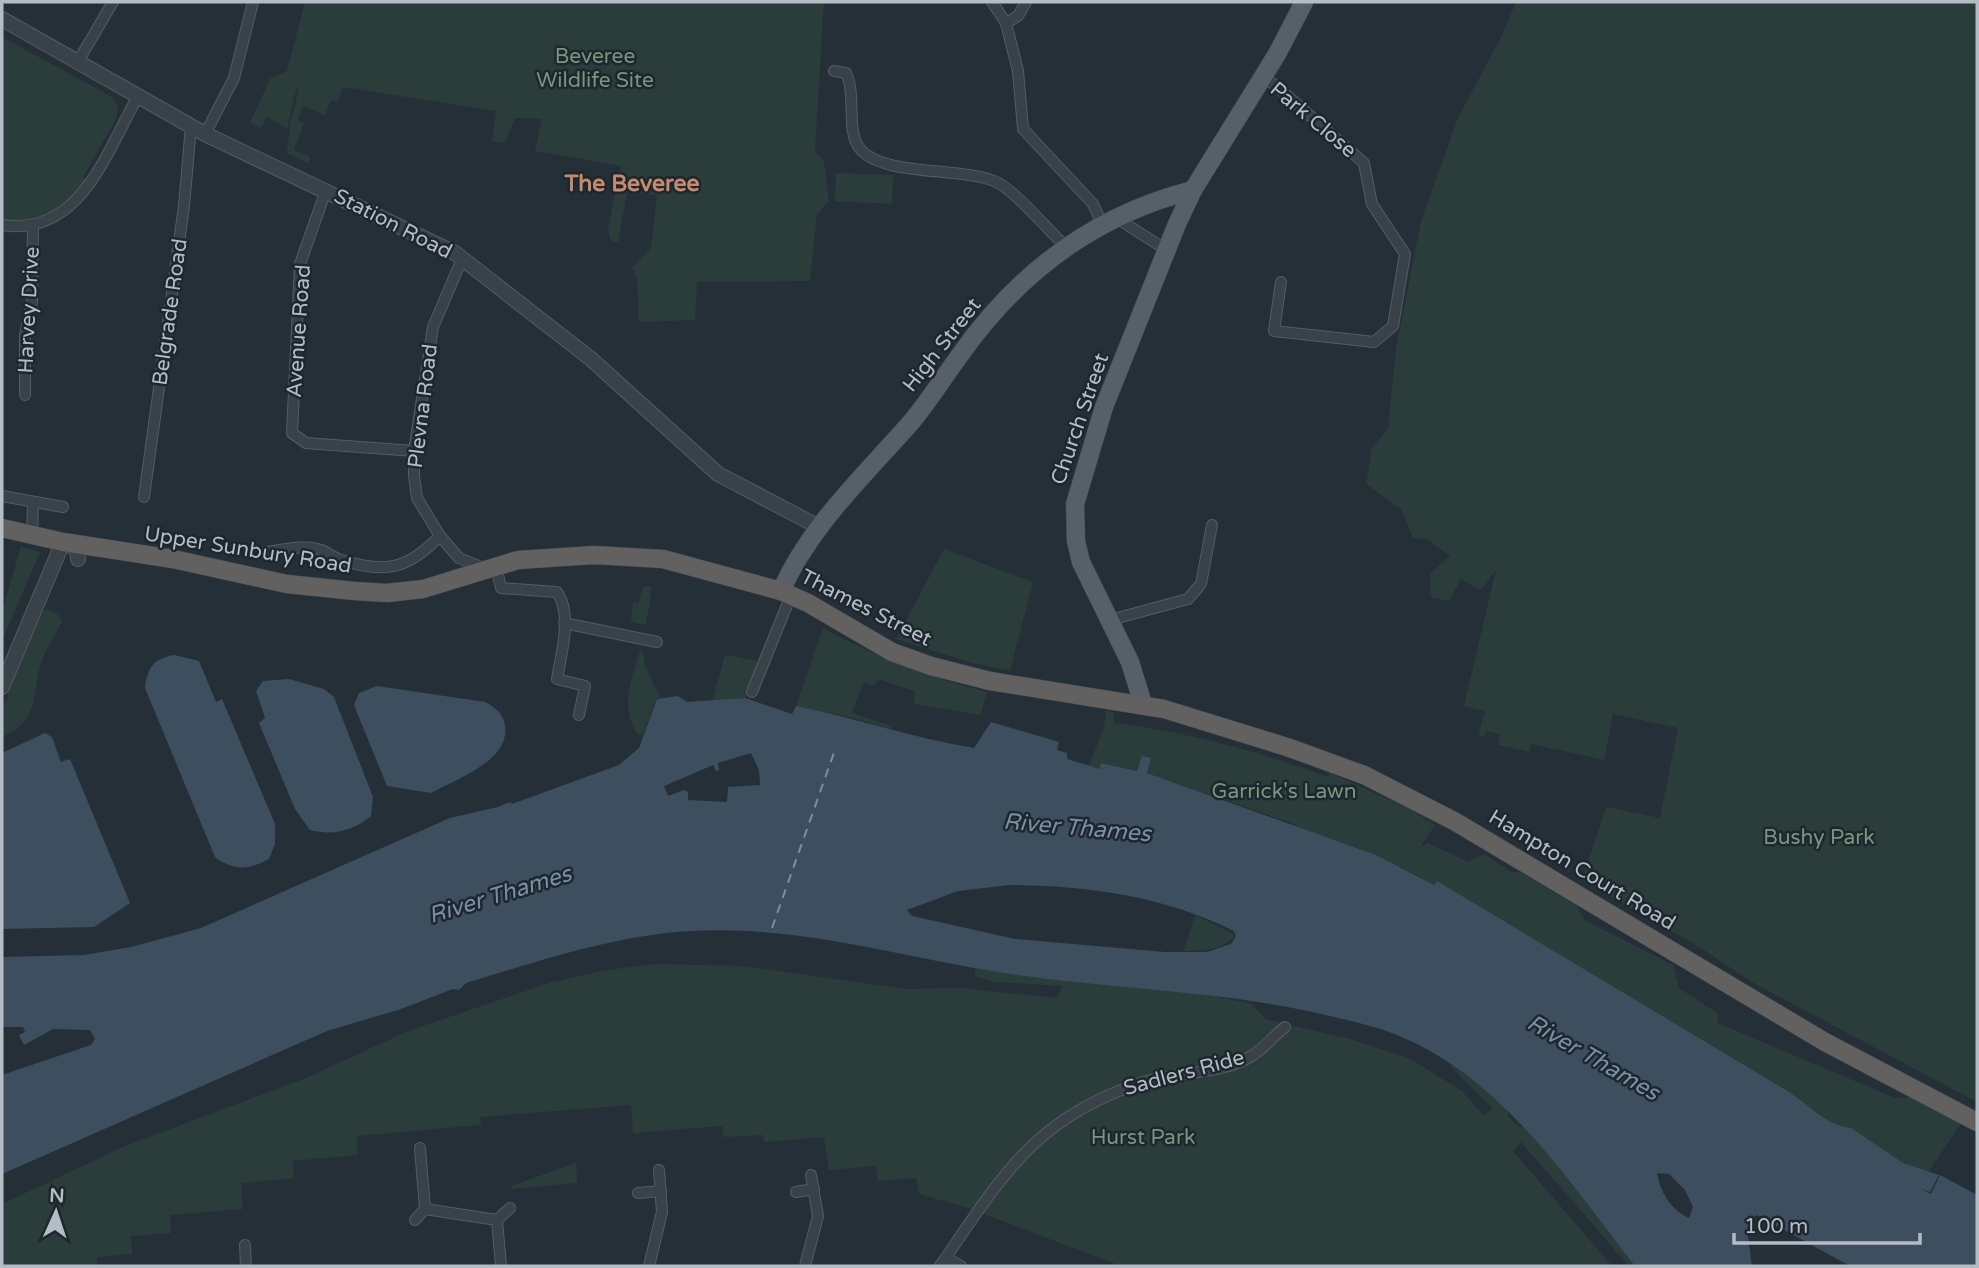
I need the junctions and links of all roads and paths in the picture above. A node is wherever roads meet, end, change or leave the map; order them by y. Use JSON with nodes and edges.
{"nodes":[{"id":1,"x":113,"y":2,"type":"edge"},
{"id":2,"x":253,"y":2,"type":"edge"},
{"id":3,"x":992,"y":2,"type":"edge"},
{"id":4,"x":1026,"y":2,"type":"edge"},
{"id":5,"x":1304,"y":2,"type":"edge"},
{"id":6,"x":2,"y":19,"type":"edge"},
{"id":7,"x":1006,"y":23,"type":"junction"},
{"id":8,"x":77,"y":62,"type":"junction"},
{"id":9,"x":856,"y":64,"type":"dead end"},
{"id":10,"x":1262,"y":78,"type":"junction"},
{"id":11,"x":137,"y":97,"type":"junction"},
{"id":12,"x":191,"y":126,"type":"junction"},
{"id":13,"x":205,"y":134,"type":"junction"},
{"id":14,"x":326,"y":190,"type":"junction"},
{"id":15,"x":1193,"y":190,"type":"junction"},
{"id":16,"x":1111,"y":222,"type":"junction"},
{"id":17,"x":2,"y":225,"type":"edge"},
{"id":18,"x":33,"y":226,"type":"junction"},
{"id":19,"x":1065,"y":246,"type":"junction"},
{"id":20,"x":1168,"y":251,"type":"junction"},
{"id":21,"x":462,"y":259,"type":"junction"},
{"id":22,"x":1281,"y":282,"type":"dead end"},
{"id":23,"x":24,"y":395,"type":"dead end"},
{"id":24,"x":414,"y":451,"type":"junction"},
{"id":25,"x":2,"y":496,"type":"edge"},
{"id":26,"x":144,"y":497,"type":"dead end"},
{"id":27,"x":33,"y":503,"type":"junction"},
{"id":28,"x":64,"y":507,"type":"dead end"},
{"id":29,"x":1212,"y":524,"type":"dead end"},
{"id":30,"x":819,"y":527,"type":"junction"},
{"id":31,"x":2,"y":528,"type":"edge"},
{"id":32,"x":33,"y":536,"type":"junction"},
{"id":33,"x":440,"y":536,"type":"junction"},
{"id":34,"x":63,"y":542,"type":"junction"},
{"id":35,"x":102,"y":550,"type":"junction"},
{"id":36,"x":266,"y":552,"type":"dead end"},
{"id":37,"x":78,"y":559,"type":"junction"},
{"id":38,"x":491,"y":568,"type":"junction"},
{"id":39,"x":50,"y":578,"type":"junction"},
{"id":40,"x":786,"y":593,"type":"junction"},
{"id":41,"x":1110,"y":620,"type":"junction"},
{"id":42,"x":564,"y":623,"type":"junction"},
{"id":43,"x":657,"y":642,"type":"dead end"},
{"id":44,"x":2,"y":687,"type":"edge"},
{"id":45,"x":752,"y":692,"type":"dead end"},
{"id":46,"x":1143,"y":704,"type":"junction"},
{"id":47,"x":579,"y":715,"type":"dead end"},
{"id":48,"x":1284,"y":1027,"type":"dead end"},
{"id":49,"x":1977,"y":1122,"type":"edge"},
{"id":50,"x":420,"y":1148,"type":"dead end"},
{"id":51,"x":659,"y":1170,"type":"dead end"},
{"id":52,"x":811,"y":1175,"type":"dead end"},
{"id":53,"x":814,"y":1189,"type":"junction"},
{"id":54,"x":661,"y":1191,"type":"junction"},
{"id":55,"x":796,"y":1192,"type":"dead end"},
{"id":56,"x":638,"y":1193,"type":"dead end"},
{"id":57,"x":510,"y":1208,"type":"dead end"},
{"id":58,"x":425,"y":1209,"type":"junction"},
{"id":59,"x":415,"y":1220,"type":"dead end"},
{"id":60,"x":496,"y":1220,"type":"junction"},
{"id":61,"x":245,"y":1245,"type":"dead end"},
{"id":62,"x":943,"y":1262,"type":"edge"},
{"id":63,"x":246,"y":1266,"type":"edge"},
{"id":64,"x":501,"y":1266,"type":"edge"},
{"id":65,"x":649,"y":1266,"type":"edge"},
{"id":66,"x":805,"y":1266,"type":"edge"},
{"id":67,"x":961,"y":1266,"type":"edge"}],
"edges":[{"from":1,"to":8,"type":"street"},
{"from":2,"to":13,"type":"street"},
{"from":3,"to":7,"type":"street"},
{"from":4,"to":7,"type":"street"},
{"from":5,"to":10,"type":"main road","name":"Church Street"},
{"from":6,"to":8,"type":"street","name":"Station Road"},
{"from":7,"to":16,"type":"street"},
{"from":8,"to":11,"type":"street","name":"Station Road"},
{"from":9,"to":19,"type":"street"},
{"from":10,"to":15,"type":"main road","name":"Church Street"},
{"from":10,"to":22,"type":"street","name":"Park Close"},
{"from":11,"to":12,"type":"street","name":"Station Road"},
{"from":11,"to":18,"type":"street"},
{"from":12,"to":13,"type":"street","name":"Station Road"},
{"from":12,"to":26,"type":"street","name":"Belgrade Road"},
{"from":13,"to":14,"type":"street","name":"Station Road"},
{"from":14,"to":21,"type":"street","name":"Station Road"},
{"from":14,"to":24,"type":"street","name":"Avenue Road"},
{"from":15,"to":16,"type":"main road","name":"High Street"},
{"from":15,"to":20,"type":"main road","name":"Church Street"},
{"from":16,"to":19,"type":"main road","name":"High Street"},
{"from":16,"to":20,"type":"street"},
{"from":17,"to":18,"type":"street"},
{"from":18,"to":23,"type":"street","name":"Harvey Drive"},
{"from":19,"to":30,"type":"main road","name":"High Street"},
{"from":20,"to":41,"type":"main road","name":"Church Street"},
{"from":21,"to":24,"type":"street","name":"Plevna Road"},
{"from":21,"to":30,"type":"street","name":"Station Road"},
{"from":24,"to":33,"type":"street","name":"Plevna Road"},
{"from":25,"to":27,"type":"street"},
{"from":27,"to":28,"type":"street"},
{"from":27,"to":32,"type":"street"},
{"from":29,"to":41,"type":"street"},
{"from":30,"to":40,"type":"main road","name":"High Street"},
{"from":31,"to":32,"type":"highway","name":"Upper Sunbury Road"},
{"from":32,"to":34,"type":"highway","name":"Upper Sunbury Road"},
{"from":33,"to":36,"type":"street"},
{"from":33,"to":38,"type":"street","name":"Plevna Road"},
{"from":34,"to":35,"type":"highway","name":"Upper Sunbury Road"},
{"from":34,"to":37,"type":"street"},
{"from":34,"to":39,"type":"street"},
{"from":35,"to":37,"type":"street"},
{"from":35,"to":38,"type":"highway","name":"Upper Sunbury Road"},
{"from":37,"to":39,"type":"street"},
{"from":38,"to":40,"type":"highway","name":"Thames Street"},
{"from":38,"to":42,"type":"street"},
{"from":39,"to":44,"type":"street"},
{"from":40,"to":45,"type":"street"},
{"from":40,"to":46,"type":"highway","name":"Thames Street"},
{"from":41,"to":46,"type":"main road","name":"Church Street"},
{"from":42,"to":43,"type":"street"},
{"from":42,"to":47,"type":"street"},
{"from":46,"to":49,"type":"highway","name":"Hampton Court Road"},
{"from":48,"to":62,"type":"street","name":"Sadlers Ride"},
{"from":50,"to":58,"type":"street"},
{"from":51,"to":54,"type":"street"},
{"from":52,"to":53,"type":"street"},
{"from":53,"to":55,"type":"street"},
{"from":53,"to":66,"type":"street"},
{"from":54,"to":56,"type":"street"},
{"from":54,"to":65,"type":"street"},
{"from":57,"to":60,"type":"street"},
{"from":58,"to":59,"type":"street"},
{"from":58,"to":60,"type":"street"},
{"from":60,"to":64,"type":"street"},
{"from":61,"to":63,"type":"street"},
{"from":62,"to":67,"type":"street"}]}
